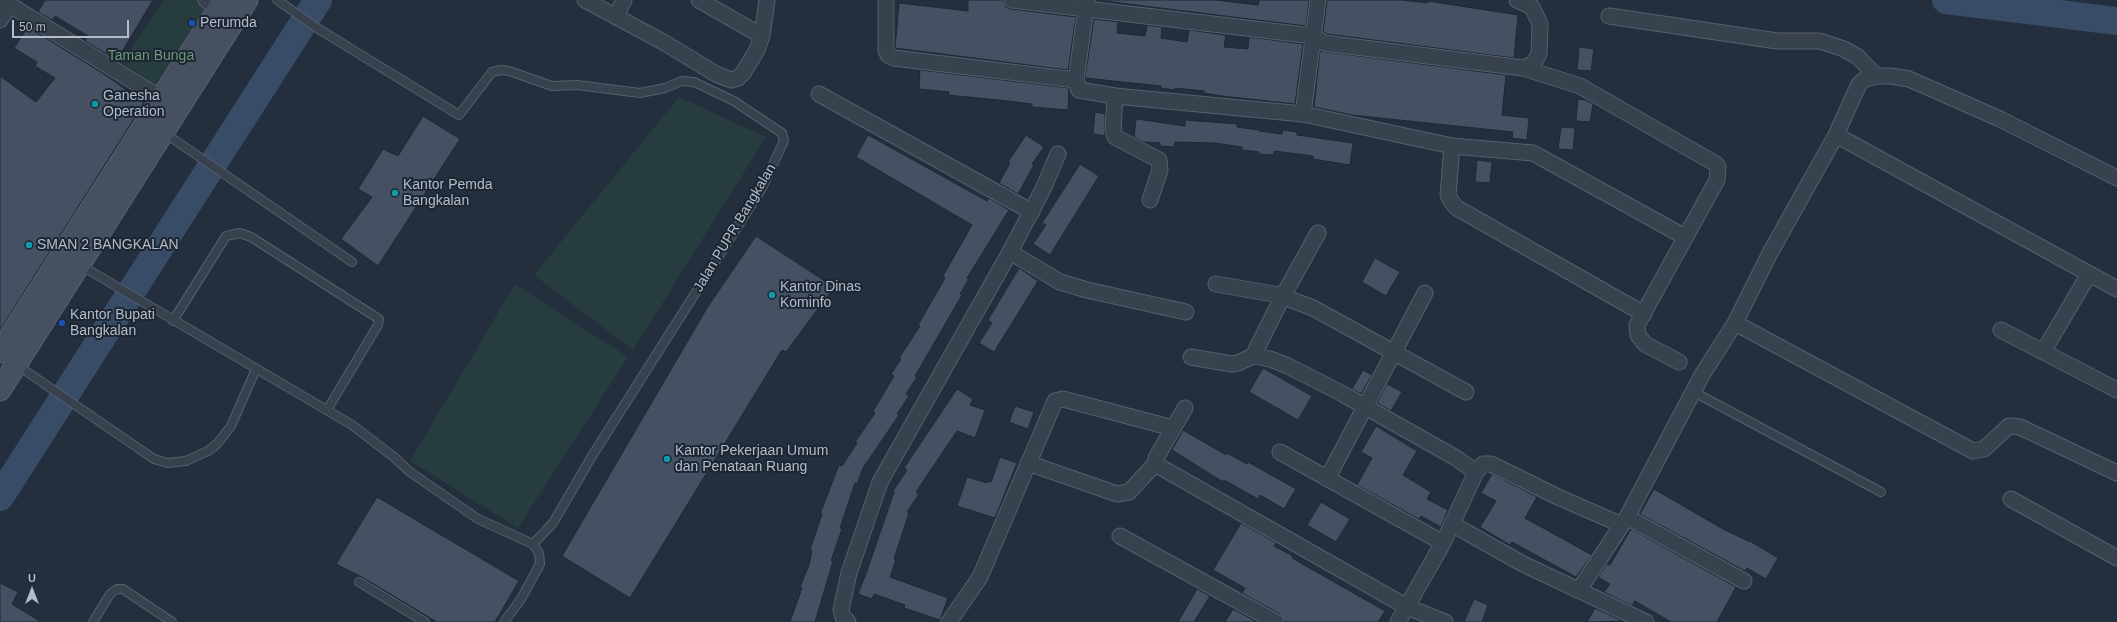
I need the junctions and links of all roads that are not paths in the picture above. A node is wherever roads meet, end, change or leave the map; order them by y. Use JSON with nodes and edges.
{"nodes":[{"id":1,"x":247,"y":0,"type":"edge"},
{"id":2,"x":277,"y":0,"type":"edge"},
{"id":3,"x":585,"y":0,"type":"edge"},
{"id":4,"x":624,"y":0,"type":"edge"},
{"id":5,"x":699,"y":0,"type":"edge"},
{"id":6,"x":767,"y":0,"type":"edge"},
{"id":7,"x":886,"y":0,"type":"edge"},
{"id":8,"x":1012,"y":0,"type":"edge"},
{"id":9,"x":1318,"y":0,"type":"edge"},
{"id":10,"x":1517,"y":0,"type":"edge"},
{"id":11,"x":6,"y":3,"type":"edge"},
{"id":12,"x":216,"y":3,"type":"edge"},
{"id":13,"x":1086,"y":5,"type":"edge"},
{"id":14,"x":1609,"y":16,"type":"dead end"},
{"id":15,"x":616,"y":17,"type":"junction"},
{"id":16,"x":0,"y":20,"type":"edge"},
{"id":17,"x":762,"y":36,"type":"junction"},
{"id":18,"x":1313,"y":36,"type":"junction"},
{"id":19,"x":1522,"y":68,"type":"junction"},
{"id":20,"x":1876,"y":76,"type":"junction"},
{"id":21,"x":1076,"y":80,"type":"junction"},
{"id":22,"x":819,"y":94,"type":"dead end"},
{"id":23,"x":1115,"y":96,"type":"junction"},
{"id":24,"x":162,"y":98,"type":"junction"},
{"id":25,"x":1303,"y":114,"type":"junction"},
{"id":26,"x":163,"y":131,"type":"junction"},
{"id":27,"x":1836,"y":135,"type":"junction"},
{"id":28,"x":1452,"y":146,"type":"junction"},
{"id":29,"x":1058,"y":154,"type":"dead end"},
{"id":30,"x":2117,"y":178,"type":"edge"},
{"id":31,"x":1150,"y":200,"type":"dead end"},
{"id":32,"x":1032,"y":212,"type":"junction"},
{"id":33,"x":1318,"y":233,"type":"dead end"},
{"id":34,"x":1685,"y":237,"type":"junction"},
{"id":35,"x":1010,"y":252,"type":"junction"},
{"id":36,"x":352,"y":262,"type":"dead end"},
{"id":37,"x":80,"y":265,"type":"junction"},
{"id":38,"x":2089,"y":274,"type":"junction"},
{"id":39,"x":1216,"y":284,"type":"dead end"},
{"id":40,"x":2117,"y":289,"type":"edge"},
{"id":41,"x":1425,"y":293,"type":"dead end"},
{"id":42,"x":1283,"y":296,"type":"junction"},
{"id":43,"x":1186,"y":312,"type":"dead end"},
{"id":44,"x":1644,"y":314,"type":"junction"},
{"id":45,"x":173,"y":321,"type":"junction"},
{"id":46,"x":1735,"y":324,"type":"junction"},
{"id":47,"x":2001,"y":330,"type":"dead end"},
{"id":48,"x":2044,"y":352,"type":"junction"},
{"id":49,"x":1394,"y":354,"type":"junction"},
{"id":50,"x":1253,"y":356,"type":"junction"},
{"id":51,"x":1191,"y":357,"type":"dead end"},
{"id":52,"x":8,"y":358,"type":"edge"},
{"id":53,"x":1679,"y":362,"type":"dead end"},
{"id":54,"x":256,"y":369,"type":"junction"},
{"id":55,"x":0,"y":390,"type":"edge"},
{"id":56,"x":2117,"y":390,"type":"edge"},
{"id":57,"x":1466,"y":392,"type":"dead end"},
{"id":58,"x":1694,"y":392,"type":"junction"},
{"id":59,"x":1185,"y":408,"type":"dead end"},
{"id":60,"x":1366,"y":408,"type":"junction"},
{"id":61,"x":327,"y":410,"type":"junction"},
{"id":62,"x":1173,"y":428,"type":"junction"},
{"id":63,"x":1280,"y":452,"type":"dead end"},
{"id":64,"x":1028,"y":463,"type":"junction"},
{"id":65,"x":1155,"y":464,"type":"junction"},
{"id":66,"x":1476,"y":472,"type":"junction"},
{"id":67,"x":2117,"y":473,"type":"edge"},
{"id":68,"x":1328,"y":479,"type":"junction"},
{"id":69,"x":1881,"y":492,"type":"dead end"},
{"id":70,"x":2012,"y":499,"type":"dead end"},
{"id":71,"x":1624,"y":521,"type":"junction"},
{"id":72,"x":1452,"y":524,"type":"junction"},
{"id":73,"x":1120,"y":536,"type":"dead end"},
{"id":74,"x":533,"y":544,"type":"junction"},
{"id":75,"x":1443,"y":544,"type":"junction"},
{"id":76,"x":2117,"y":558,"type":"edge"},
{"id":77,"x":1744,"y":581,"type":"dead end"},
{"id":78,"x":359,"y":582,"type":"dead end"},
{"id":79,"x":1579,"y":590,"type":"junction"},
{"id":80,"x":1407,"y":607,"type":"junction"},
{"id":81,"x":93,"y":622,"type":"edge"},
{"id":82,"x":172,"y":622,"type":"edge"},
{"id":83,"x":425,"y":622,"type":"edge"},
{"id":84,"x":504,"y":622,"type":"edge"},
{"id":85,"x":848,"y":622,"type":"edge"},
{"id":86,"x":949,"y":622,"type":"edge"},
{"id":87,"x":1276,"y":622,"type":"edge"},
{"id":88,"x":1398,"y":622,"type":"edge"},
{"id":89,"x":1445,"y":622,"type":"edge"},
{"id":90,"x":1646,"y":622,"type":"edge"}],
"edges":[{"from":1,"to":26,"type":"main road"},
{"from":2,"to":74,"type":"lane","name":"Jalan PUPR Bangkalan"},
{"from":3,"to":15,"type":"street"},
{"from":4,"to":15,"type":"street"},
{"from":5,"to":17,"type":"street"},
{"from":6,"to":17,"type":"street"},
{"from":7,"to":21,"type":"street"},
{"from":8,"to":13,"type":"street"},
{"from":9,"to":18,"type":"street"},
{"from":10,"to":19,"type":"street"},
{"from":11,"to":16,"type":"street"},
{"from":11,"to":24,"type":"street"},
{"from":12,"to":24,"type":"main road"},
{"from":13,"to":18,"type":"street"},
{"from":13,"to":21,"type":"street"},
{"from":14,"to":20,"type":"street"},
{"from":15,"to":17,"type":"street"},
{"from":18,"to":19,"type":"street"},
{"from":18,"to":25,"type":"street"},
{"from":19,"to":34,"type":"street"},
{"from":20,"to":27,"type":"street"},
{"from":20,"to":30,"type":"street"},
{"from":21,"to":23,"type":"street"},
{"from":22,"to":32,"type":"street"},
{"from":23,"to":25,"type":"street"},
{"from":23,"to":31,"type":"street"},
{"from":24,"to":52,"type":"main road"},
{"from":25,"to":28,"type":"street"},
{"from":26,"to":36,"type":"lane"},
{"from":26,"to":37,"type":"main road"},
{"from":27,"to":38,"type":"street"},
{"from":27,"to":46,"type":"street"},
{"from":28,"to":34,"type":"street"},
{"from":28,"to":44,"type":"street"},
{"from":29,"to":32,"type":"street"},
{"from":32,"to":35,"type":"street"},
{"from":33,"to":42,"type":"street"},
{"from":34,"to":44,"type":"street"},
{"from":35,"to":43,"type":"street"},
{"from":35,"to":85,"type":"street"},
{"from":37,"to":45,"type":"lane"},
{"from":37,"to":52,"type":"main road"},
{"from":38,"to":40,"type":"street"},
{"from":38,"to":48,"type":"street"},
{"from":39,"to":42,"type":"street"},
{"from":41,"to":49,"type":"street"},
{"from":42,"to":49,"type":"street"},
{"from":42,"to":50,"type":"street"},
{"from":44,"to":53,"type":"street"},
{"from":45,"to":54,"type":"lane"},
{"from":45,"to":61,"type":"lane"},
{"from":46,"to":58,"type":"street"},
{"from":46,"to":67,"type":"street"},
{"from":47,"to":48,"type":"street"},
{"from":48,"to":56,"type":"street"},
{"from":49,"to":57,"type":"street"},
{"from":49,"to":60,"type":"street"},
{"from":50,"to":51,"type":"street"},
{"from":50,"to":60,"type":"street"},
{"from":52,"to":54,"type":"lane"},
{"from":52,"to":55,"type":"main road"},
{"from":54,"to":61,"type":"lane"},
{"from":58,"to":69,"type":"lane"},
{"from":58,"to":71,"type":"street"},
{"from":59,"to":62,"type":"street"},
{"from":60,"to":66,"type":"street"},
{"from":60,"to":68,"type":"street"},
{"from":61,"to":74,"type":"lane"},
{"from":62,"to":64,"type":"street"},
{"from":62,"to":65,"type":"street"},
{"from":63,"to":68,"type":"street"},
{"from":64,"to":65,"type":"street"},
{"from":64,"to":86,"type":"street"},
{"from":65,"to":80,"type":"street"},
{"from":66,"to":71,"type":"street"},
{"from":66,"to":72,"type":"street"},
{"from":68,"to":75,"type":"street"},
{"from":70,"to":76,"type":"street"},
{"from":71,"to":77,"type":"street"},
{"from":71,"to":79,"type":"street"},
{"from":72,"to":75,"type":"street"},
{"from":72,"to":79,"type":"street"},
{"from":73,"to":87,"type":"street"},
{"from":74,"to":84,"type":"lane"},
{"from":75,"to":80,"type":"street"},
{"from":78,"to":83,"type":"lane"},
{"from":79,"to":90,"type":"street"},
{"from":80,"to":88,"type":"street"},
{"from":80,"to":89,"type":"street"},
{"from":81,"to":82,"type":"lane"}]}
